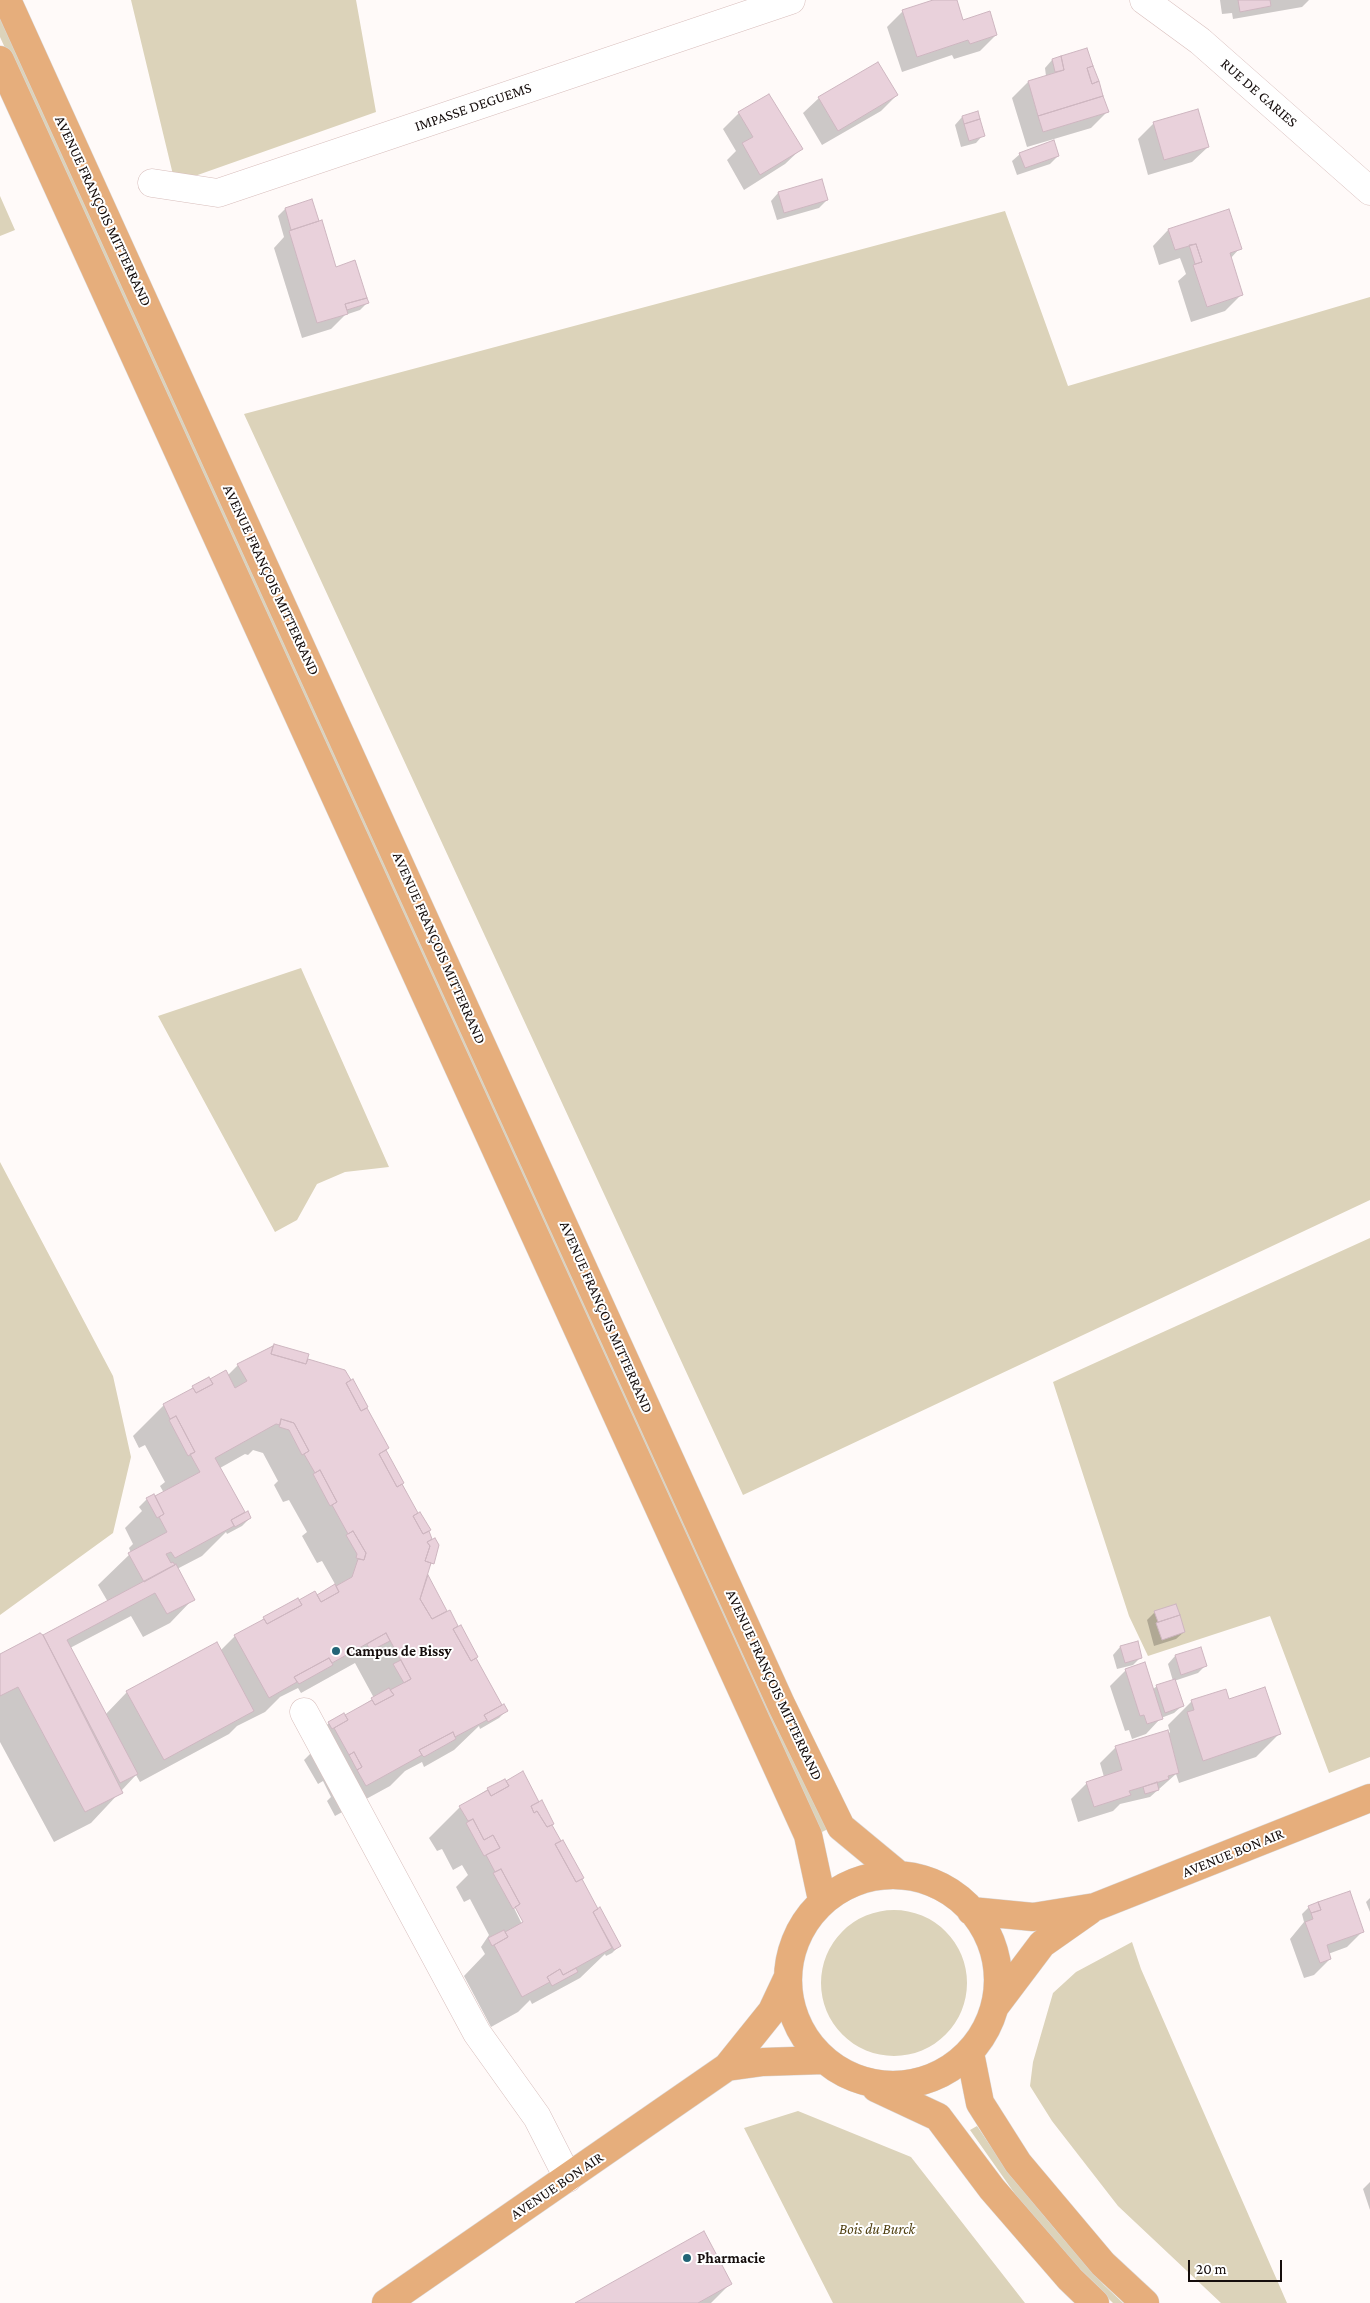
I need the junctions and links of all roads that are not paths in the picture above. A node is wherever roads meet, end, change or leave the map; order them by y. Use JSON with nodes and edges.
{"nodes":[{"id":1,"x":7,"y":0,"type":"edge"},
{"id":2,"x":791,"y":0,"type":"edge"},
{"id":3,"x":1144,"y":0,"type":"edge"},
{"id":4,"x":0,"y":60,"type":"edge"},
{"id":5,"x":152,"y":183,"type":"dead end"},
{"id":6,"x":1370,"y":192,"type":"edge"},
{"id":7,"x":304,"y":1712,"type":"dead end"},
{"id":8,"x":1370,"y":1798,"type":"edge"},
{"id":9,"x":899,"y":1875,"type":"junction"},
{"id":10,"x":822,"y":1900,"type":"junction"},
{"id":11,"x":1095,"y":1907,"type":"junction"},
{"id":12,"x":971,"y":1911,"type":"junction"},
{"id":13,"x":788,"y":1978,"type":"junction"},
{"id":14,"x":996,"y":2005,"type":"junction"},
{"id":15,"x":970,"y":2053,"type":"junction"},
{"id":16,"x":824,"y":2060,"type":"junction"},
{"id":17,"x":727,"y":2067,"type":"junction"},
{"id":18,"x":863,"y":2082,"type":"junction"},
{"id":19,"x":568,"y":2178,"type":"junction"},
{"id":20,"x":386,"y":2303,"type":"edge"},
{"id":21,"x":1095,"y":2303,"type":"edge"},
{"id":22,"x":1145,"y":2303,"type":"edge"}],
"edges":[{"from":1,"to":9,"type":"main road","name":"AVENUE FRANÇOIS MITTERRAND"},
{"from":2,"to":5,"type":"street","name":"IMPASSE DEGUEMS"},
{"from":3,"to":6,"type":"street","name":"RUE DE GARIES"},
{"from":4,"to":10,"type":"main road","name":"AVENUE FRANÇOIS MITTERRAND"},
{"from":7,"to":19,"type":"street"},
{"from":8,"to":11,"type":"main road","name":"AVENUE BON AIR"},
{"from":9,"to":10,"type":"main road"},
{"from":9,"to":12,"type":"main road"},
{"from":10,"to":13,"type":"main road"},
{"from":11,"to":12,"type":"main road","name":"AVENUE BON AIR"},
{"from":11,"to":14,"type":"main road","name":"AVENUE BON AIR"},
{"from":12,"to":14,"type":"main road"},
{"from":13,"to":16,"type":"main road"},
{"from":13,"to":17,"type":"main road","name":"AVENUE BON AIR"},
{"from":14,"to":15,"type":"main road"},
{"from":15,"to":18,"type":"main road"},
{"from":15,"to":22,"type":"main road"},
{"from":16,"to":17,"type":"main road","name":"AVENUE BON AIR"},
{"from":16,"to":18,"type":"main road"},
{"from":17,"to":19,"type":"main road","name":"AVENUE BON AIR"},
{"from":18,"to":21,"type":"main road"},
{"from":19,"to":20,"type":"main road","name":"AVENUE BON AIR"}]}
